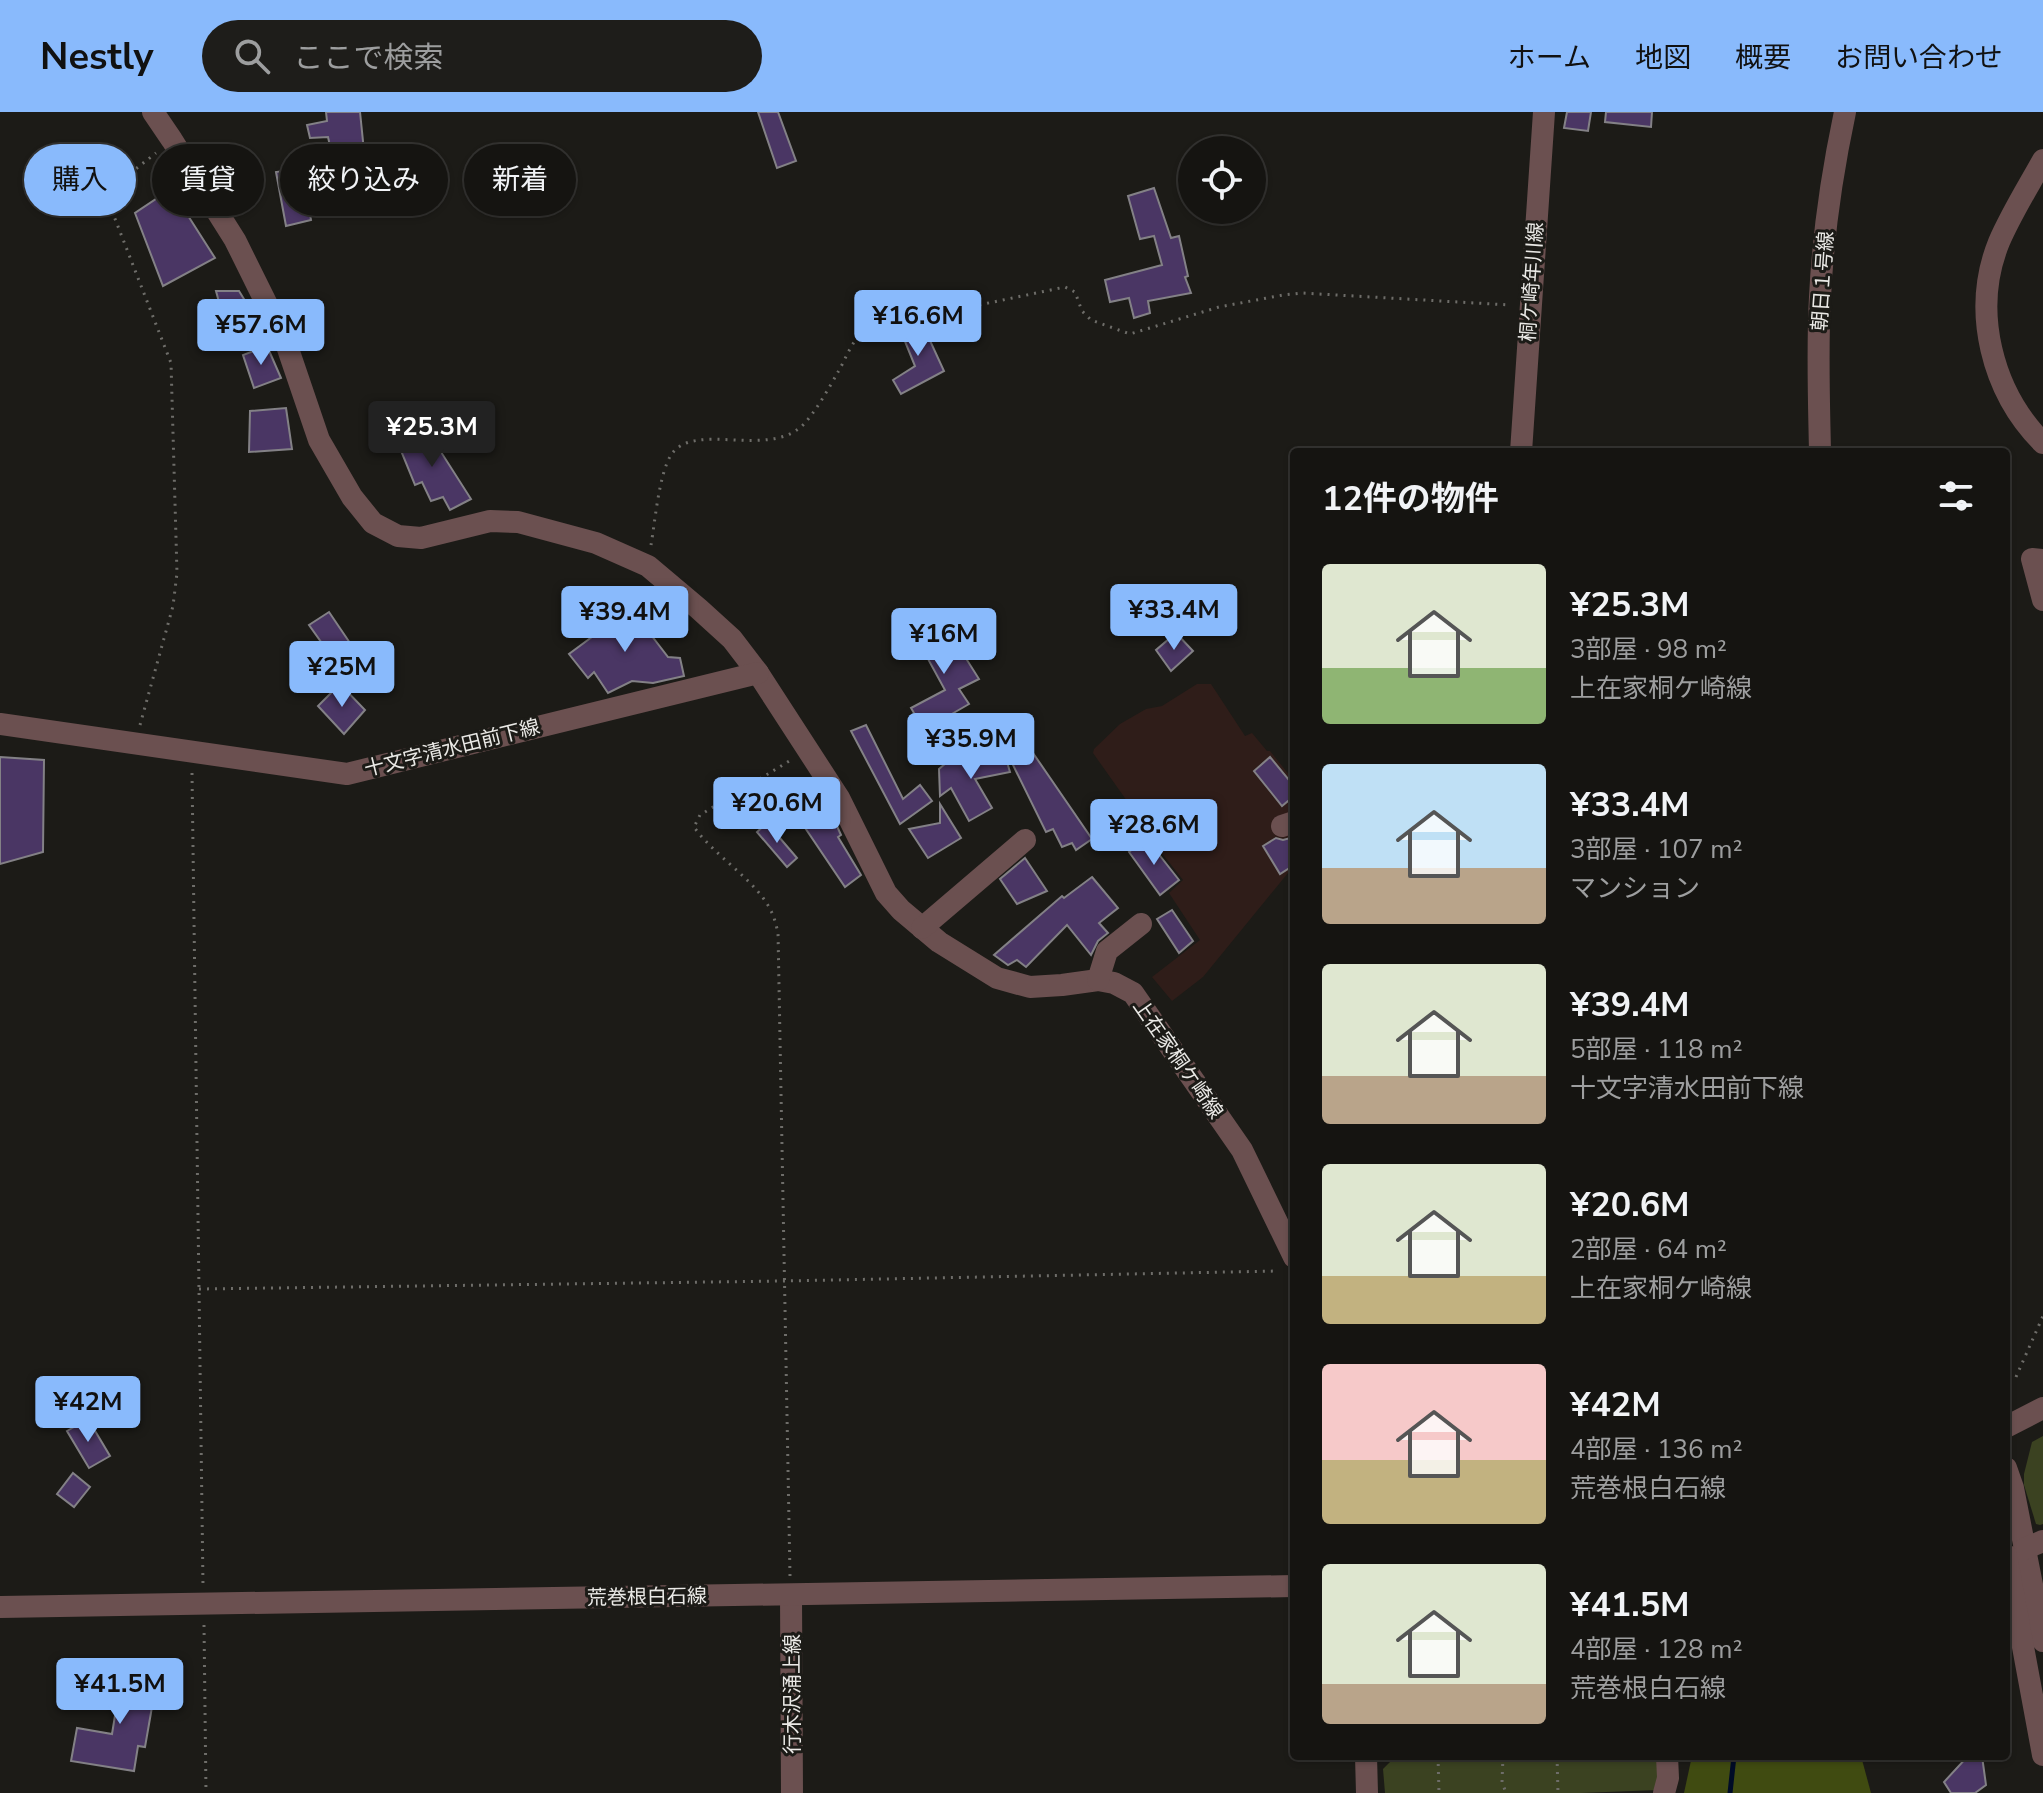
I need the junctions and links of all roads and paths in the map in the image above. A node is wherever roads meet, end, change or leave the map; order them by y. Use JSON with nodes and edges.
{"nodes":[{"id":1,"x":153,"y":112,"type":"edge"},
{"id":2,"x":1544,"y":112,"type":"edge"},
{"id":3,"x":1845,"y":112,"type":"edge"},
{"id":4,"x":172,"y":140,"type":"junction"},
{"id":5,"x":2043,"y":160,"type":"edge"},
{"id":6,"x":1530,"y":306,"type":"junction"},
{"id":7,"x":2043,"y":443,"type":"edge"},
{"id":8,"x":1521,"y":448,"type":"edge"},
{"id":9,"x":1820,"y":448,"type":"edge"},
{"id":10,"x":2043,"y":560,"type":"edge"},
{"id":11,"x":648,"y":566,"type":"junction"},
{"id":12,"x":2043,"y":600,"type":"edge"},
{"id":13,"x":758,"y":673,"type":"junction"},
{"id":14,"x":0,"y":724,"type":"edge"},
{"id":15,"x":135,"y":744,"type":"junction"},
{"id":16,"x":807,"y":749,"type":"junction"},
{"id":17,"x":192,"y":753,"type":"junction"},
{"id":18,"x":1025,"y":840,"type":"dead end"},
{"id":19,"x":1141,"y":924,"type":"dead end"},
{"id":20,"x":922,"y":928,"type":"junction"},
{"id":21,"x":1098,"y":980,"type":"junction"},
{"id":22,"x":1286,"y":1264,"type":"edge"},
{"id":23,"x":784,"y":1281,"type":"junction"},
{"id":24,"x":199,"y":1289,"type":"junction"},
{"id":25,"x":2043,"y":1316,"type":"edge"},
{"id":26,"x":2016,"y":1377,"type":"dead end"},
{"id":27,"x":2043,"y":1408,"type":"edge"},
{"id":28,"x":2010,"y":1425,"type":"edge"},
{"id":29,"x":2010,"y":1479,"type":"edge"},
{"id":30,"x":2024,"y":1548,"type":"edge"},
{"id":31,"x":1290,"y":1586,"type":"edge"},
{"id":32,"x":791,"y":1595,"type":"junction"},
{"id":33,"x":203,"y":1604,"type":"junction"},
{"id":34,"x":0,"y":1607,"type":"edge"},
{"id":35,"x":2043,"y":1641,"type":"edge"},
{"id":36,"x":2043,"y":1755,"type":"edge"},
{"id":37,"x":1366,"y":1760,"type":"edge"},
{"id":38,"x":1438,"y":1760,"type":"edge"},
{"id":39,"x":1503,"y":1760,"type":"edge"},
{"id":40,"x":1557,"y":1760,"type":"edge"},
{"id":41,"x":1667,"y":1760,"type":"edge"},
{"id":42,"x":206,"y":1793,"type":"edge"},
{"id":43,"x":792,"y":1793,"type":"edge"},
{"id":44,"x":1367,"y":1793,"type":"edge"},
{"id":45,"x":1439,"y":1793,"type":"edge"},
{"id":46,"x":1506,"y":1793,"type":"edge"},
{"id":47,"x":1558,"y":1793,"type":"edge"},
{"id":48,"x":1664,"y":1793,"type":"edge"}],
"edges":[{"from":1,"to":4,"type":"street","name":"上在家桐ケ崎線"},
{"from":2,"to":6,"type":"street","name":"桐ケ崎年川線"},
{"from":3,"to":9,"type":"street","name":"朝日１号線"},
{"from":4,"to":11,"type":"street","name":"上在家桐ケ崎線"},
{"from":4,"to":15,"type":"path"},
{"from":5,"to":7,"type":"street"},
{"from":6,"to":8,"type":"street","name":"桐ケ崎年川線"},
{"from":6,"to":11,"type":"path"},
{"from":10,"to":12,"type":"street"},
{"from":11,"to":13,"type":"street","name":"上在家桐ケ崎線"},
{"from":13,"to":16,"type":"street","name":"上在家桐ケ崎線"},
{"from":13,"to":17,"type":"street","name":"十文字清水田前下線"},
{"from":14,"to":15,"type":"street","name":"十文字清水田前下線"},
{"from":15,"to":17,"type":"street","name":"十文字清水田前下線"},
{"from":16,"to":20,"type":"street","name":"上在家桐ケ崎線"},
{"from":16,"to":23,"type":"path"},
{"from":17,"to":24,"type":"path"},
{"from":18,"to":20,"type":"street"},
{"from":19,"to":21,"type":"street"},
{"from":20,"to":21,"type":"street","name":"上在家桐ケ崎線"},
{"from":21,"to":22,"type":"street","name":"上在家桐ケ崎線"},
{"from":22,"to":23,"type":"path"},
{"from":23,"to":24,"type":"path"},
{"from":23,"to":32,"type":"path"},
{"from":24,"to":33,"type":"path"},
{"from":25,"to":26,"type":"path"},
{"from":27,"to":28,"type":"street"},
{"from":29,"to":30,"type":"street"},
{"from":30,"to":35,"type":"street"},
{"from":30,"to":36,"type":"street"},
{"from":31,"to":32,"type":"street","name":"荒巻根白石線"},
{"from":32,"to":33,"type":"street","name":"荒巻根白石線"},
{"from":32,"to":43,"type":"street","name":"行木沢涌上線"},
{"from":33,"to":34,"type":"street","name":"荒巻根白石線"},
{"from":33,"to":42,"type":"path"},
{"from":37,"to":44,"type":"street"},
{"from":38,"to":45,"type":"path"},
{"from":39,"to":46,"type":"path"},
{"from":40,"to":47,"type":"path"},
{"from":41,"to":48,"type":"street"}]}
